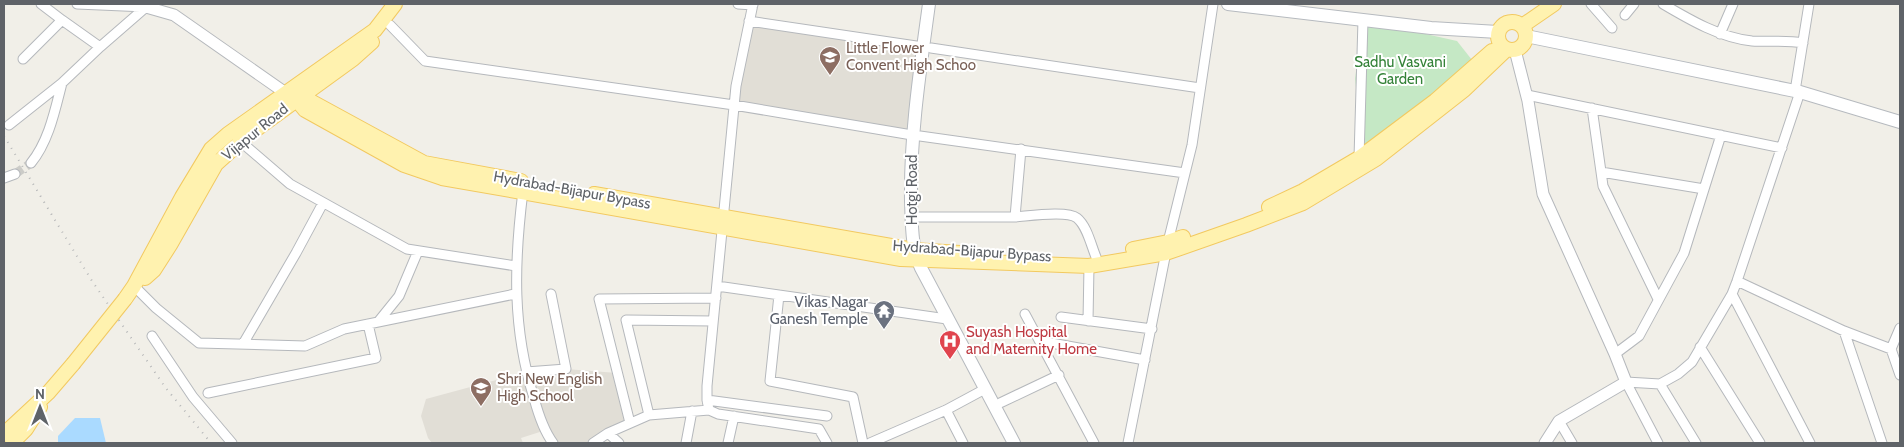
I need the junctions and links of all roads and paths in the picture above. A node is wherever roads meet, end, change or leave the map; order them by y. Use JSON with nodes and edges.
{"nodes":[{"id":1,"x":41,"y":4,"type":"edge"},
{"id":2,"x":77,"y":4,"type":"edge"},
{"id":3,"x":396,"y":4,"type":"edge"},
{"id":4,"x":404,"y":4,"type":"edge"},
{"id":5,"x":738,"y":4,"type":"edge"},
{"id":6,"x":929,"y":4,"type":"edge"},
{"id":7,"x":938,"y":4,"type":"edge"},
{"id":8,"x":1213,"y":4,"type":"edge"},
{"id":9,"x":1228,"y":4,"type":"edge"},
{"id":10,"x":1554,"y":4,"type":"edge"},
{"id":11,"x":1591,"y":4,"type":"edge"},
{"id":12,"x":1634,"y":4,"type":"edge"},
{"id":13,"x":1666,"y":4,"type":"edge"},
{"id":14,"x":1733,"y":4,"type":"edge"},
{"id":15,"x":1809,"y":4,"type":"edge"},
{"id":16,"x":146,"y":5,"type":"edge"},
{"id":17,"x":753,"y":5,"type":"edge"},
{"id":18,"x":1277,"y":7,"type":"edge"},
{"id":19,"x":1625,"y":15,"type":"dead end"},
{"id":20,"x":62,"y":20,"type":"junction"},
{"id":21,"x":1363,"y":20,"type":"junction"},
{"id":22,"x":749,"y":21,"type":"junction"},
{"id":23,"x":390,"y":25,"type":"junction"},
{"id":24,"x":1612,"y":28,"type":"dead end"},
{"id":25,"x":1524,"y":31,"type":"junction"},
{"id":26,"x":1720,"y":34,"type":"junction"},
{"id":27,"x":1803,"y":43,"type":"junction"},
{"id":28,"x":1505,"y":44,"type":"junction"},
{"id":29,"x":100,"y":47,"type":"junction"},
{"id":30,"x":928,"y":47,"type":"junction"},
{"id":31,"x":23,"y":59,"type":"dead end"},
{"id":32,"x":62,"y":83,"type":"junction"},
{"id":33,"x":1200,"y":88,"type":"junction"},
{"id":34,"x":1798,"y":92,"type":"junction"},
{"id":35,"x":1527,"y":94,"type":"junction"},
{"id":36,"x":292,"y":96,"type":"junction"},
{"id":37,"x":734,"y":105,"type":"junction"},
{"id":38,"x":1592,"y":108,"type":"junction"},
{"id":39,"x":1900,"y":122,"type":"edge"},
{"id":40,"x":9,"y":125,"type":"dead end"},
{"id":41,"x":1722,"y":135,"type":"junction"},
{"id":42,"x":916,"y":136,"type":"junction"},
{"id":43,"x":240,"y":141,"type":"junction"},
{"id":44,"x":1782,"y":148,"type":"junction"},
{"id":45,"x":1021,"y":149,"type":"junction"},
{"id":46,"x":1359,"y":158,"type":"junction"},
{"id":47,"x":31,"y":163,"type":"tunnel mouth"},
{"id":48,"x":1602,"y":172,"type":"junction"},
{"id":49,"x":1185,"y":173,"type":"junction"},
{"id":50,"x":16,"y":174,"type":"tunnel mouth"},
{"id":51,"x":4,"y":178,"type":"edge"},
{"id":52,"x":1704,"y":188,"type":"junction"},
{"id":53,"x":523,"y":191,"type":"junction"},
{"id":54,"x":323,"y":202,"type":"junction"},
{"id":55,"x":919,"y":217,"type":"junction"},
{"id":56,"x":1015,"y":217,"type":"junction"},
{"id":57,"x":722,"y":221,"type":"junction"},
{"id":58,"x":1167,"y":248,"type":"junction"},
{"id":59,"x":418,"y":251,"type":"junction"},
{"id":60,"x":920,"y":255,"type":"junction"},
{"id":61,"x":1093,"y":261,"type":"junction"},
{"id":62,"x":516,"y":266,"type":"junction"},
{"id":63,"x":1737,"y":282,"type":"junction"},
{"id":64,"x":134,"y":286,"type":"junction"},
{"id":65,"x":717,"y":286,"type":"junction"},
{"id":66,"x":515,"y":294,"type":"junction"},
{"id":67,"x":551,"y":294,"type":"dead end"},
{"id":68,"x":1732,"y":294,"type":"junction"},
{"id":69,"x":778,"y":296,"type":"junction"},
{"id":70,"x":716,"y":298,"type":"junction"},
{"id":71,"x":1658,"y":299,"type":"junction"},
{"id":72,"x":1025,"y":314,"type":"dead end"},
{"id":73,"x":1062,"y":317,"type":"dead end"},
{"id":74,"x":947,"y":319,"type":"junction"},
{"id":75,"x":1088,"y":320,"type":"junction"},
{"id":76,"x":713,"y":321,"type":"junction"},
{"id":77,"x":378,"y":322,"type":"junction"},
{"id":78,"x":368,"y":324,"type":"junction"},
{"id":79,"x":1152,"y":328,"type":"junction"},
{"id":80,"x":1900,"y":329,"type":"edge"},
{"id":81,"x":1844,"y":331,"type":"junction"},
{"id":82,"x":152,"y":336,"type":"dead end"},
{"id":83,"x":1040,"y":341,"type":"junction"},
{"id":84,"x":243,"y":344,"type":"junction"},
{"id":85,"x":1700,"y":347,"type":"junction"},
{"id":86,"x":1891,"y":349,"type":"junction"},
{"id":87,"x":1615,"y":354,"type":"junction"},
{"id":88,"x":1145,"y":360,"type":"junction"},
{"id":89,"x":526,"y":372,"type":"junction"},
{"id":90,"x":1900,"y":374,"type":"edge"},
{"id":91,"x":1059,"y":375,"type":"junction"},
{"id":92,"x":1626,"y":382,"type":"junction"},
{"id":93,"x":1660,"y":384,"type":"junction"},
{"id":94,"x":985,"y":389,"type":"junction"},
{"id":95,"x":48,"y":393,"type":"junction"},
{"id":96,"x":208,"y":393,"type":"dead end"},
{"id":97,"x":1000,"y":404,"type":"junction"},
{"id":98,"x":708,"y":405,"type":"junction"},
{"id":99,"x":946,"y":410,"type":"junction"},
{"id":100,"x":692,"y":411,"type":"junction"},
{"id":101,"x":648,"y":415,"type":"junction"},
{"id":102,"x":734,"y":416,"type":"junction"},
{"id":103,"x":827,"y":416,"type":"dead end"},
{"id":104,"x":1559,"y":421,"type":"junction"},
{"id":105,"x":630,"y":423,"type":"junction"},
{"id":106,"x":608,"y":433,"type":"junction"},
{"id":107,"x":4,"y":434,"type":"edge"},
{"id":108,"x":12,"y":443,"type":"edge"},
{"id":109,"x":232,"y":443,"type":"edge"},
{"id":110,"x":553,"y":443,"type":"edge"},
{"id":111,"x":593,"y":443,"type":"edge"},
{"id":112,"x":619,"y":443,"type":"edge"},
{"id":113,"x":686,"y":443,"type":"edge"},
{"id":114,"x":728,"y":443,"type":"edge"},
{"id":115,"x":827,"y":443,"type":"edge"},
{"id":116,"x":863,"y":443,"type":"edge"},
{"id":117,"x":870,"y":443,"type":"edge"},
{"id":118,"x":963,"y":443,"type":"edge"},
{"id":119,"x":1014,"y":443,"type":"edge"},
{"id":120,"x":1022,"y":443,"type":"edge"},
{"id":121,"x":1094,"y":443,"type":"edge"},
{"id":122,"x":1128,"y":443,"type":"edge"},
{"id":123,"x":1545,"y":443,"type":"edge"},
{"id":124,"x":1572,"y":443,"type":"edge"},
{"id":125,"x":1658,"y":443,"type":"edge"},
{"id":126,"x":1696,"y":443,"type":"edge"},
{"id":127,"x":1760,"y":443,"type":"edge"},
{"id":128,"x":1810,"y":443,"type":"edge"},
{"id":129,"x":1882,"y":443,"type":"edge"}],
"edges":[{"from":1,"to":20,"type":"street"},
{"from":2,"to":16,"type":"street"},
{"from":3,"to":36,"type":"main road","name":"Vijapur Road"},
{"from":4,"to":23,"type":"main road","name":"Vijapur Road"},
{"from":5,"to":17,"type":"street"},
{"from":6,"to":30,"type":"main road","name":"Hotgi Road"},
{"from":7,"to":30,"type":"main road","name":"Hotgi Road"},
{"from":8,"to":33,"type":"street"},
{"from":9,"to":18,"type":"main road"},
{"from":10,"to":25,"type":"main road"},
{"from":11,"to":24,"type":"street"},
{"from":12,"to":19,"type":"street"},
{"from":13,"to":26,"type":"street"},
{"from":14,"to":26,"type":"street"},
{"from":15,"to":27,"type":"street"},
{"from":16,"to":29,"type":"street"},
{"from":16,"to":36,"type":"street"},
{"from":17,"to":22,"type":"street"},
{"from":18,"to":21,"type":"main road"},
{"from":20,"to":29,"type":"street"},
{"from":20,"to":31,"type":"street"},
{"from":21,"to":28,"type":"main road"},
{"from":21,"to":46,"type":"street"},
{"from":22,"to":30,"type":"street"},
{"from":22,"to":37,"type":"street"},
{"from":23,"to":36,"type":"main road","name":"Vijapur Road"},
{"from":23,"to":37,"type":"street"},
{"from":25,"to":28,"type":"main road"},
{"from":25,"to":28,"type":"main road"},
{"from":25,"to":34,"type":"main road"},
{"from":26,"to":27,"type":"street"},
{"from":27,"to":34,"type":"street"},
{"from":28,"to":35,"type":"street"},
{"from":28,"to":46,"type":"main road","name":"Hydrabad-Bijapur Bypass"},
{"from":28,"to":58,"type":"main road"},
{"from":29,"to":32,"type":"street"},
{"from":30,"to":33,"type":"street"},
{"from":30,"to":42,"type":"main road","name":"Hotgi Road"},
{"from":32,"to":40,"type":"street"},
{"from":32,"to":47,"type":"street"},
{"from":33,"to":49,"type":"street"},
{"from":34,"to":39,"type":"main road"},
{"from":34,"to":44,"type":"street"},
{"from":35,"to":38,"type":"street"},
{"from":35,"to":87,"type":"street"},
{"from":36,"to":43,"type":"main road","name":"Vijapur Road"},
{"from":36,"to":53,"type":"main road"},
{"from":36,"to":57,"type":"main road","name":"Hydrabad-Bijapur Bypass"},
{"from":36,"to":64,"type":"main road","name":"Vijapur Road"},
{"from":37,"to":42,"type":"street"},
{"from":37,"to":57,"type":"street"},
{"from":38,"to":41,"type":"street"},
{"from":38,"to":48,"type":"street"},
{"from":41,"to":44,"type":"street"},
{"from":41,"to":52,"type":"street"},
{"from":42,"to":45,"type":"street"},
{"from":42,"to":55,"type":"main road","name":"Hotgi Road"},
{"from":42,"to":60,"type":"main road","name":"Hotgi Road"},
{"from":43,"to":54,"type":"street"},
{"from":43,"to":64,"type":"main road","name":"Vijapur Road"},
{"from":44,"to":63,"type":"street"},
{"from":45,"to":49,"type":"street"},
{"from":45,"to":56,"type":"street"},
{"from":46,"to":58,"type":"main road","name":"Hydrabad-Bijapur Bypass"},
{"from":48,"to":52,"type":"street"},
{"from":48,"to":71,"type":"street"},
{"from":49,"to":58,"type":"street"},
{"from":50,"to":51,"type":"street"},
{"from":52,"to":71,"type":"street"},
{"from":53,"to":57,"type":"main road"},
{"from":53,"to":62,"type":"street"},
{"from":54,"to":59,"type":"street"},
{"from":54,"to":84,"type":"street"},
{"from":55,"to":56,"type":"street"},
{"from":55,"to":60,"type":"main road","name":"Hotgi Road"},
{"from":56,"to":61,"type":"street"},
{"from":57,"to":60,"type":"main road","name":"Hydrabad-Bijapur Bypass"},
{"from":57,"to":65,"type":"street"},
{"from":58,"to":61,"type":"main road","name":"Hydrabad-Bijapur Bypass"},
{"from":58,"to":79,"type":"street"},
{"from":59,"to":62,"type":"street"},
{"from":59,"to":77,"type":"street"},
{"from":60,"to":61,"type":"main road","name":"Hydrabad-Bijapur Bypass"},
{"from":60,"to":74,"type":"main road","name":"Hotgi Road"},
{"from":60,"to":97,"type":"main road","name":"Hotgi Road"},
{"from":61,"to":75,"type":"street"},
{"from":62,"to":66,"type":"street"},
{"from":63,"to":68,"type":"street"},
{"from":63,"to":81,"type":"street"},
{"from":64,"to":84,"type":"street"},
{"from":64,"to":95,"type":"main road","name":"Vijapur Road","bridge":true},
{"from":65,"to":69,"type":"street"},
{"from":65,"to":70,"type":"street"},
{"from":66,"to":77,"type":"street"},
{"from":66,"to":89,"type":"street"},
{"from":67,"to":89,"type":"street"},
{"from":68,"to":85,"type":"street"},
{"from":68,"to":128,"type":"street"},
{"from":69,"to":74,"type":"street"},
{"from":69,"to":116,"type":"street"},
{"from":70,"to":76,"type":"street"},
{"from":70,"to":105,"type":"street"},
{"from":71,"to":87,"type":"street"},
{"from":72,"to":83,"type":"street"},
{"from":73,"to":75,"type":"street"},
{"from":74,"to":94,"type":"main road","name":"Hotgi Road"},
{"from":75,"to":79,"type":"street"},
{"from":76,"to":98,"type":"street"},
{"from":76,"to":101,"type":"street"},
{"from":77,"to":78,"type":"street"},
{"from":78,"to":84,"type":"street"},
{"from":78,"to":96,"type":"street"},
{"from":79,"to":88,"type":"street"},
{"from":80,"to":86,"type":"street"},
{"from":81,"to":86,"type":"street"},
{"from":81,"to":129,"type":"street"},
{"from":82,"to":109,"type":"street"},
{"from":83,"to":88,"type":"street"},
{"from":83,"to":91,"type":"street"},
{"from":85,"to":93,"type":"street"},
{"from":85,"to":127,"type":"street"},
{"from":86,"to":90,"type":"street"},
{"from":87,"to":92,"type":"street"},
{"from":88,"to":122,"type":"street"},
{"from":89,"to":110,"type":"street"},
{"from":91,"to":97,"type":"street"},
{"from":91,"to":121,"type":"street"},
{"from":92,"to":93,"type":"street"},
{"from":92,"to":104,"type":"street"},
{"from":92,"to":125,"type":"street"},
{"from":93,"to":126,"type":"street"},
{"from":94,"to":99,"type":"street"},
{"from":94,"to":119,"type":"main road","name":"Hotgi Road"},
{"from":95,"to":107,"type":"main road","name":"Vijapur Road"},
{"from":95,"to":108,"type":"main road","name":"Vijapur Road"},
{"from":97,"to":120,"type":"main road","name":"Hotgi Road"},
{"from":98,"to":100,"type":"street"},
{"from":98,"to":102,"type":"street"},
{"from":98,"to":103,"type":"street"},
{"from":99,"to":117,"type":"street"},
{"from":99,"to":118,"type":"street"},
{"from":100,"to":101,"type":"street"},
{"from":100,"to":113,"type":"street"},
{"from":101,"to":105,"type":"street"},
{"from":102,"to":114,"type":"street"},
{"from":102,"to":115,"type":"street"},
{"from":104,"to":123,"type":"street"},
{"from":104,"to":124,"type":"street"},
{"from":105,"to":106,"type":"street"},
{"from":106,"to":111,"type":"street"},
{"from":106,"to":112,"type":"street"}]}
